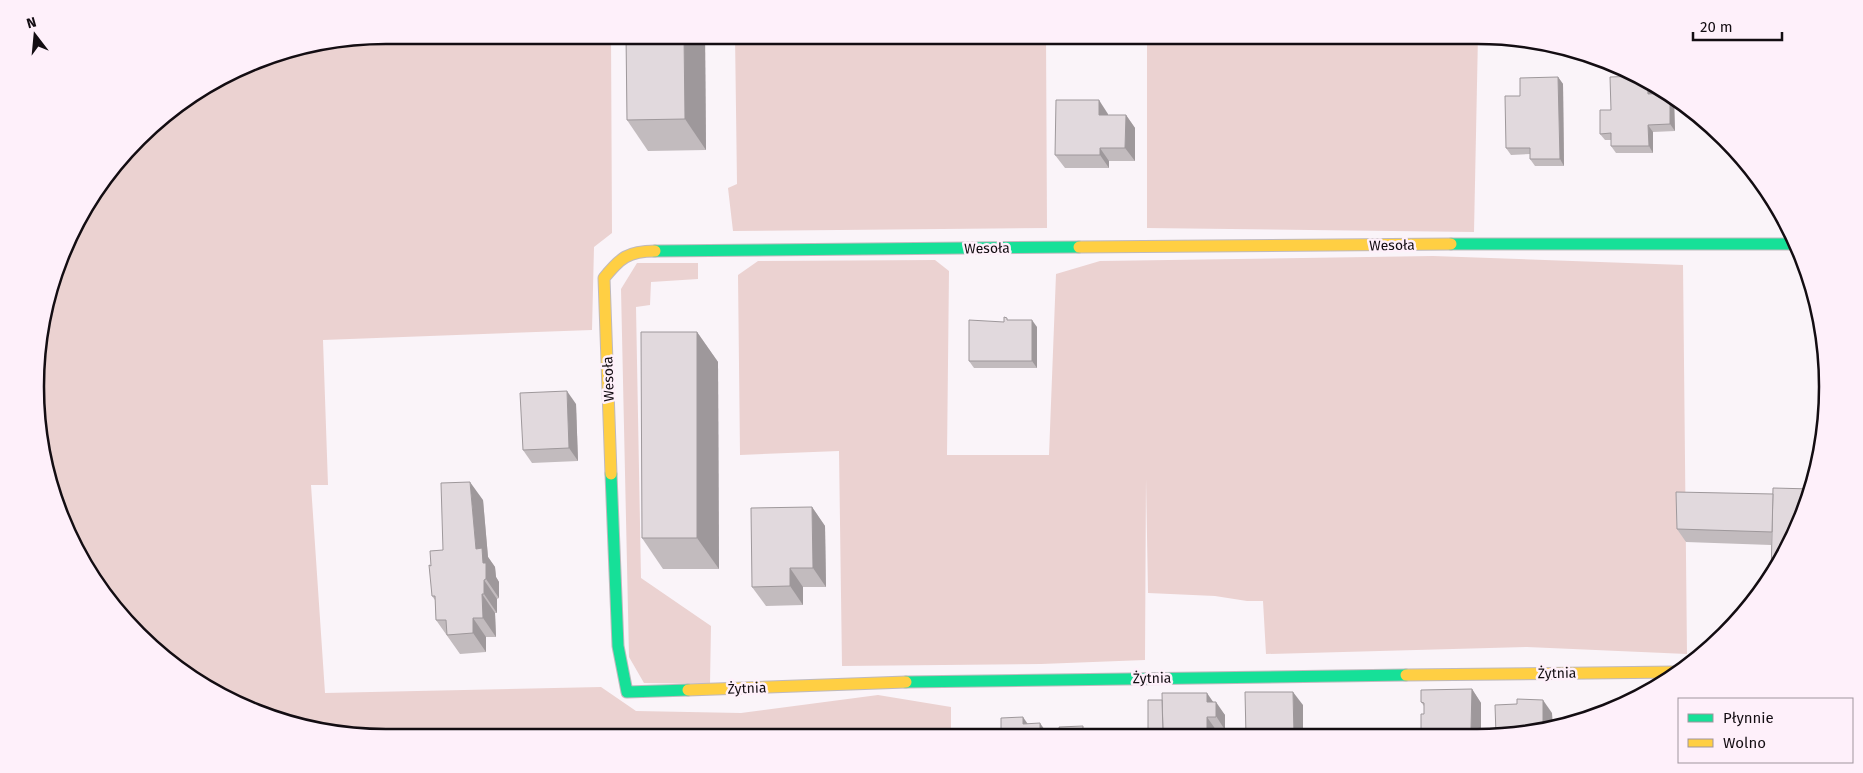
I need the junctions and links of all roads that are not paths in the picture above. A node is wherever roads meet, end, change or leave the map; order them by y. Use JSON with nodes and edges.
{"nodes":[{"id":1,"x":1788,"y":244,"type":"edge"},
{"id":2,"x":1665,"y":672,"type":"edge"},
{"id":3,"x":627,"y":692,"type":"joint"}],
"edges":[{"from":1,"to":3,"type":"street","name":"Wesoła"},
{"from":2,"to":3,"type":"street","name":"Żytnia"}]}
